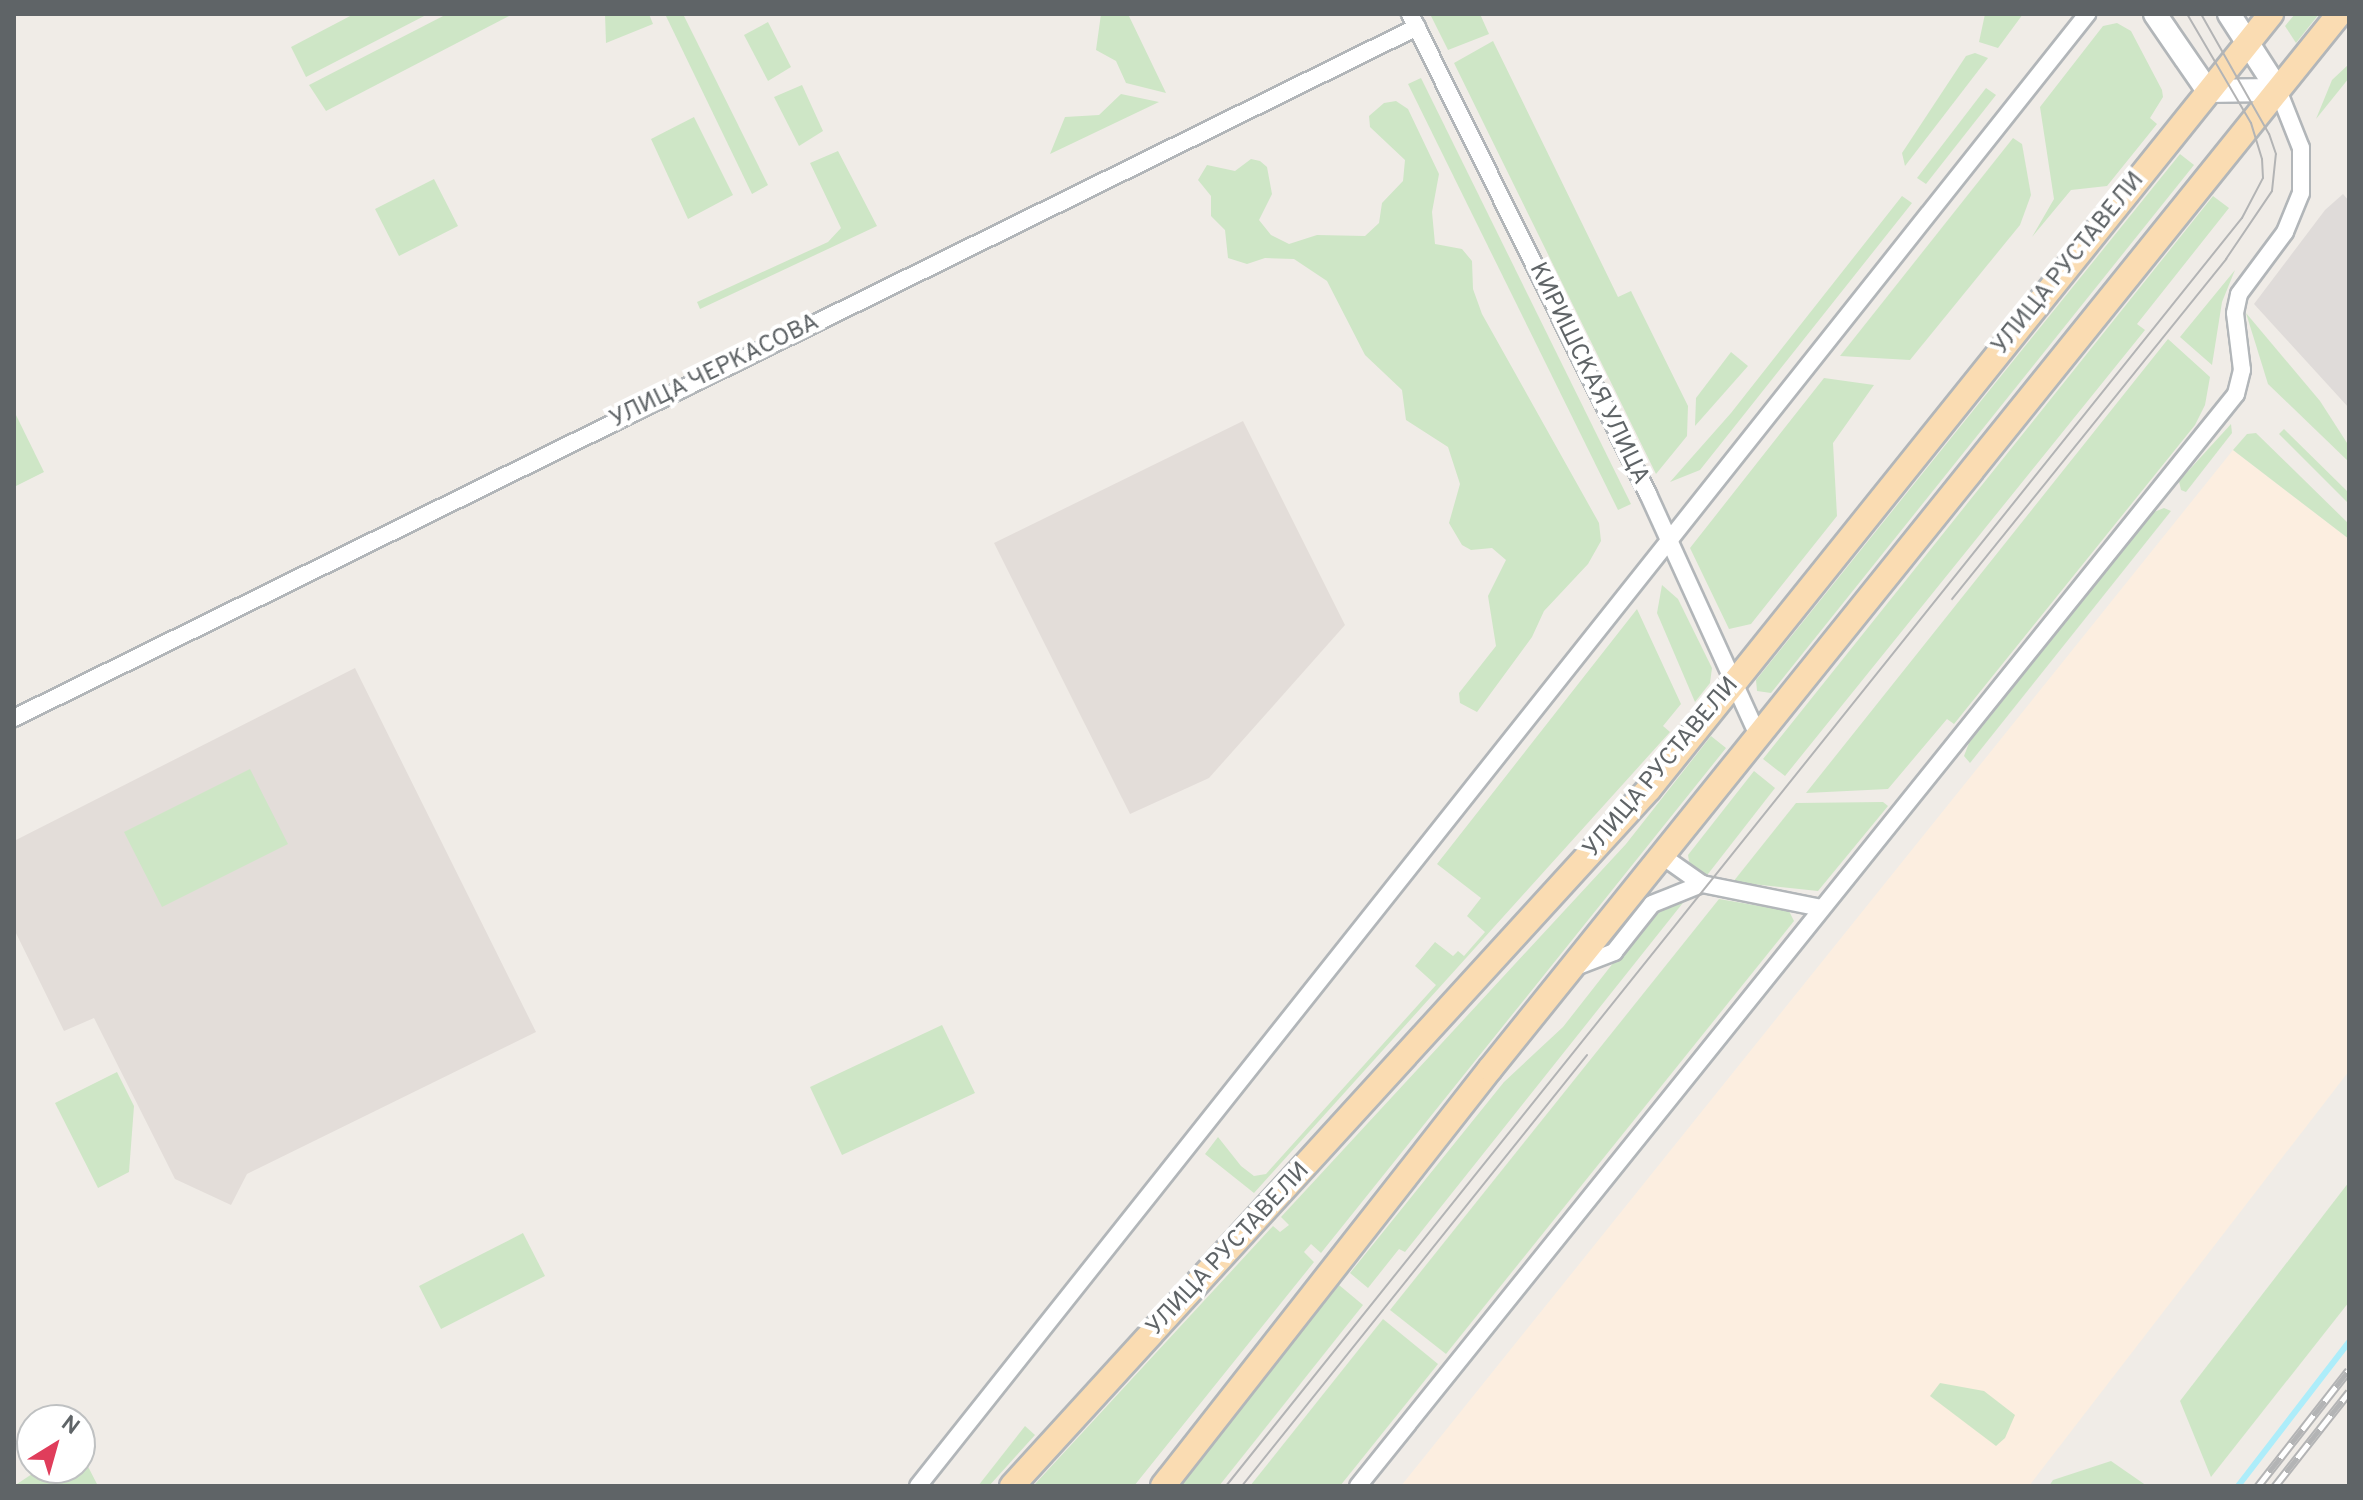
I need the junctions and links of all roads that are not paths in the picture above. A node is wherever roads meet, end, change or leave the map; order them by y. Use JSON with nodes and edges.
{"nodes":[{"id":1,"x":2087,"y":14,"type":"edge"},
{"id":2,"x":2155,"y":14,"type":"edge"},
{"id":3,"x":2229,"y":14,"type":"edge"},
{"id":4,"x":2271,"y":14,"type":"edge"},
{"id":5,"x":2339,"y":14,"type":"edge"},
{"id":6,"x":1413,"y":20,"type":"edge"},
{"id":7,"x":2247,"y":45,"type":"junction"},
{"id":8,"x":2278,"y":90,"type":"junction"},
{"id":9,"x":2208,"y":91,"type":"junction"},
{"id":10,"x":1668,"y":541,"type":"junction"},
{"id":11,"x":1733,"y":683,"type":"junction"},
{"id":12,"x":14,"y":718,"type":"edge"},
{"id":13,"x":1759,"y":738,"type":"junction"},
{"id":14,"x":1665,"y":858,"type":"junction"},
{"id":15,"x":1702,"y":884,"type":"junction"},
{"id":16,"x":1821,"y":908,"type":"junction"},
{"id":17,"x":1578,"y":966,"type":"junction"},
{"id":18,"x":918,"y":1486,"type":"edge"},
{"id":19,"x":1012,"y":1486,"type":"edge"},
{"id":20,"x":1163,"y":1486,"type":"edge"},
{"id":21,"x":1358,"y":1486,"type":"edge"}],
"edges":[{"from":1,"to":10,"type":"street"},
{"from":2,"to":9,"type":"main road"},
{"from":3,"to":7,"type":"main road"},
{"from":4,"to":7,"type":"main road","name":"УЛИЦА РУСТАВЕЛИ"},
{"from":5,"to":8,"type":"main road"},
{"from":6,"to":10,"type":"street","name":"КИРИШСКАЯ УЛИЦА"},
{"from":6,"to":12,"type":"street","name":"УЛИЦА ЧЕРКАСОВА"},
{"from":7,"to":8,"type":"main road"},
{"from":7,"to":9,"type":"main road","name":"УЛИЦА РУСТАВЕЛИ"},
{"from":8,"to":9,"type":"main road"},
{"from":8,"to":13,"type":"main road"},
{"from":8,"to":16,"type":"street"},
{"from":9,"to":11,"type":"main road","name":"УЛИЦА РУСТАВЕЛИ"},
{"from":10,"to":11,"type":"street","name":"КИРИШСКАЯ УЛИЦА"},
{"from":10,"to":18,"type":"street"},
{"from":11,"to":13,"type":"street","name":"КИРИШСКАЯ УЛИЦА"},
{"from":11,"to":19,"type":"main road","name":"УЛИЦА РУСТАВЕЛИ"},
{"from":13,"to":14,"type":"main road"},
{"from":14,"to":15,"type":"street"},
{"from":14,"to":17,"type":"main road"},
{"from":15,"to":16,"type":"street"},
{"from":15,"to":17,"type":"street"},
{"from":16,"to":21,"type":"street"},
{"from":17,"to":20,"type":"main road"}]}
